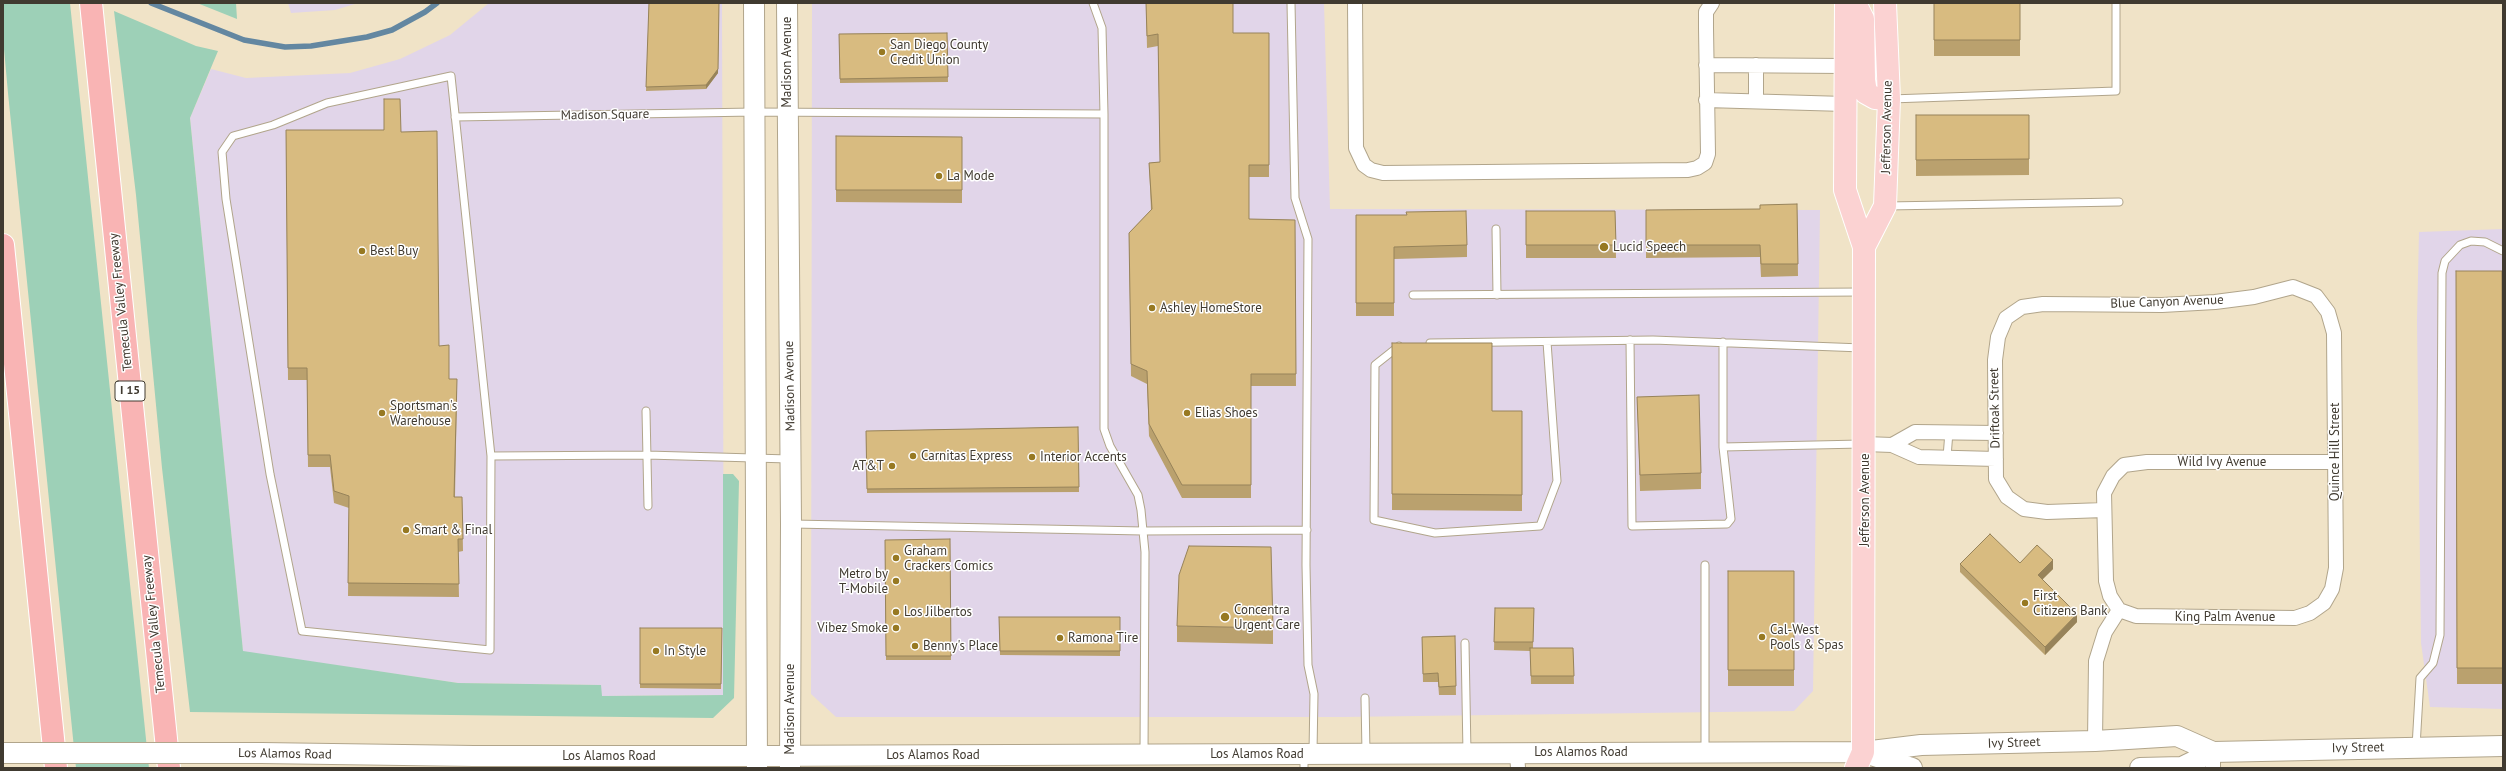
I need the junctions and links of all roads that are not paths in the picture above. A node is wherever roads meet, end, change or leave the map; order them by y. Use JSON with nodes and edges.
{"nodes":[{"id":1,"x":754,"y":3,"type":"edge"},
{"id":2,"x":787,"y":3,"type":"edge"},
{"id":3,"x":1093,"y":3,"type":"edge"},
{"id":4,"x":1291,"y":3,"type":"edge"},
{"id":5,"x":1355,"y":3,"type":"edge"},
{"id":6,"x":1712,"y":3,"type":"edge"},
{"id":7,"x":1846,"y":3,"type":"edge"},
{"id":8,"x":1855,"y":3,"type":"edge"},
{"id":9,"x":1885,"y":3,"type":"edge"},
{"id":10,"x":2116,"y":3,"type":"edge"},
{"id":11,"x":91,"y":9,"type":"edge"},
{"id":12,"x":1706,"y":65,"type":"junction"},
{"id":13,"x":1756,"y":65,"type":"junction"},
{"id":14,"x":1845,"y":66,"type":"junction"},
{"id":15,"x":1889,"y":99,"type":"junction"},
{"id":16,"x":1706,"y":100,"type":"junction"},
{"id":17,"x":1756,"y":100,"type":"junction"},
{"id":18,"x":1845,"y":104,"type":"junction"},
{"id":19,"x":754,"y":112,"type":"junction"},
{"id":20,"x":787,"y":112,"type":"junction"},
{"id":21,"x":1104,"y":114,"type":"junction"},
{"id":22,"x":455,"y":117,"type":"junction"},
{"id":23,"x":2119,"y":202,"type":"dead end"},
{"id":24,"x":1885,"y":206,"type":"junction"},
{"id":25,"x":1496,"y":229,"type":"dead end"},
{"id":26,"x":3,"y":245,"type":"edge"},
{"id":27,"x":1864,"y":247,"type":"junction"},
{"id":28,"x":2503,"y":251,"type":"edge"},
{"id":29,"x":1863,"y":292,"type":"junction"},
{"id":30,"x":1497,"y":294,"type":"junction"},
{"id":31,"x":1413,"y":295,"type":"dead end"},
{"id":32,"x":2323,"y":306,"type":"joint"},
{"id":33,"x":2006,"y":318,"type":"joint"},
{"id":34,"x":1630,"y":340,"type":"junction"},
{"id":35,"x":1547,"y":342,"type":"junction"},
{"id":36,"x":1723,"y":342,"type":"junction"},
{"id":37,"x":1410,"y":343,"type":"edge"},
{"id":38,"x":1425,"y":343,"type":"edge"},
{"id":39,"x":1864,"y":348,"type":"junction"},
{"id":40,"x":646,"y":411,"type":"dead end"},
{"id":41,"x":1949,"y":432,"type":"junction"},
{"id":42,"x":1996,"y":433,"type":"junction"},
{"id":43,"x":1865,"y":444,"type":"junction"},
{"id":44,"x":1892,"y":445,"type":"junction"},
{"id":45,"x":1723,"y":447,"type":"junction"},
{"id":46,"x":647,"y":455,"type":"junction"},
{"id":47,"x":491,"y":456,"type":"junction"},
{"id":48,"x":1947,"y":457,"type":"junction"},
{"id":49,"x":757,"y":458,"type":"junction"},
{"id":50,"x":790,"y":459,"type":"junction"},
{"id":51,"x":1996,"y":459,"type":"junction"},
{"id":52,"x":2335,"y":462,"type":"junction"},
{"id":53,"x":648,"y":506,"type":"dead end"},
{"id":54,"x":2104,"y":510,"type":"junction"},
{"id":55,"x":791,"y":524,"type":"junction"},
{"id":56,"x":1307,"y":530,"type":"junction"},
{"id":57,"x":1143,"y":531,"type":"junction"},
{"id":58,"x":1705,"y":565,"type":"dead end"},
{"id":59,"x":2326,"y":598,"type":"joint"},
{"id":60,"x":2119,"y":610,"type":"junction"},
{"id":61,"x":1465,"y":643,"type":"dead end"},
{"id":62,"x":1365,"y":698,"type":"dead end"},
{"id":63,"x":2096,"y":741,"type":"junction"},
{"id":64,"x":2503,"y":746,"type":"edge"},
{"id":65,"x":2416,"y":747,"type":"junction"},
{"id":66,"x":1705,"y":752,"type":"junction"},
{"id":67,"x":3,"y":753,"type":"edge"},
{"id":68,"x":1366,"y":753,"type":"junction"},
{"id":69,"x":1467,"y":753,"type":"junction"},
{"id":70,"x":1144,"y":754,"type":"junction"},
{"id":71,"x":1307,"y":758,"type":"edge"},
{"id":72,"x":1518,"y":760,"type":"edge"},
{"id":73,"x":2213,"y":760,"type":"edge"},
{"id":74,"x":1071,"y":761,"type":"edge"},
{"id":75,"x":757,"y":762,"type":"edge"},
{"id":76,"x":790,"y":762,"type":"edge"},
{"id":77,"x":1863,"y":763,"type":"edge"},
{"id":78,"x":56,"y":768,"type":"edge"},
{"id":79,"x":168,"y":768,"type":"edge"},
{"id":80,"x":1912,"y":768,"type":"edge"},
{"id":81,"x":2140,"y":768,"type":"edge"}],
"edges":[{"from":1,"to":19,"type":"main road"},
{"from":2,"to":20,"type":"main road","name":"Madison Avenue"},
{"from":3,"to":21,"type":"lane"},
{"from":4,"to":56,"type":"lane"},
{"from":5,"to":16,"type":"street"},
{"from":6,"to":12,"type":"street"},
{"from":7,"to":14,"type":"main road","name":"Jefferson Avenue"},
{"from":8,"to":15,"type":"main road"},
{"from":9,"to":15,"type":"main road","name":"Jefferson Avenue"},
{"from":10,"to":15,"type":"lane"},
{"from":11,"to":79,"type":"highway","name":"Temecula Valley Freeway","number":"I 15"},
{"from":12,"to":13,"type":"street"},
{"from":12,"to":16,"type":"street"},
{"from":13,"to":14,"type":"street"},
{"from":13,"to":17,"type":"street"},
{"from":14,"to":18,"type":"main road","name":"Jefferson Avenue"},
{"from":15,"to":24,"type":"main road","name":"Jefferson Avenue"},
{"from":16,"to":17,"type":"street"},
{"from":17,"to":18,"type":"street"},
{"from":18,"to":27,"type":"main road","name":"Jefferson Avenue"},
{"from":19,"to":20,"type":"lane","name":"Madison Square"},
{"from":19,"to":22,"type":"lane","name":"Madison Square"},
{"from":19,"to":49,"type":"main road"},
{"from":20,"to":21,"type":"lane","name":"Madison Square"},
{"from":20,"to":50,"type":"main road","name":"Madison Avenue"},
{"from":21,"to":57,"type":"lane"},
{"from":22,"to":47,"type":"lane"},
{"from":22,"to":47,"type":"lane"},
{"from":23,"to":24,"type":"lane"},
{"from":24,"to":27,"type":"main road","name":"Jefferson Avenue"},
{"from":25,"to":30,"type":"lane"},
{"from":26,"to":78,"type":"highway"},
{"from":27,"to":29,"type":"main road","name":"Jefferson Avenue"},
{"from":28,"to":65,"type":"lane"},
{"from":29,"to":30,"type":"lane"},
{"from":29,"to":39,"type":"main road","name":"Jefferson Avenue"},
{"from":30,"to":31,"type":"lane"},
{"from":32,"to":33,"type":"street","name":"Blue Canyon Avenue"},
{"from":32,"to":52,"type":"street","name":"Quince Hill Street"},
{"from":33,"to":42,"type":"street","name":"Driftoak Street"},
{"from":34,"to":35,"type":"lane"},
{"from":34,"to":36,"type":"lane"},
{"from":34,"to":45,"type":"lane"},
{"from":35,"to":37,"type":"lane"},
{"from":35,"to":38,"type":"lane"},
{"from":36,"to":39,"type":"lane"},
{"from":36,"to":45,"type":"lane"},
{"from":39,"to":43,"type":"main road","name":"Jefferson Avenue"},
{"from":40,"to":46,"type":"lane"},
{"from":41,"to":42,"type":"street"},
{"from":41,"to":44,"type":"street"},
{"from":41,"to":48,"type":"lane"},
{"from":42,"to":51,"type":"street","name":"Driftoak Street"},
{"from":43,"to":44,"type":"street"},
{"from":43,"to":45,"type":"lane"},
{"from":43,"to":77,"type":"main road","name":"Jefferson Avenue"},
{"from":44,"to":48,"type":"street"},
{"from":46,"to":47,"type":"lane"},
{"from":46,"to":49,"type":"lane"},
{"from":46,"to":53,"type":"lane"},
{"from":48,"to":51,"type":"street"},
{"from":49,"to":50,"type":"lane"},
{"from":49,"to":75,"type":"main road"},
{"from":50,"to":55,"type":"main road","name":"Madison Avenue"},
{"from":51,"to":54,"type":"street","name":"Driftoak Street"},
{"from":52,"to":54,"type":"street","name":"Wild Ivy Avenue"},
{"from":52,"to":59,"type":"street","name":"Quince Hill Street"},
{"from":54,"to":60,"type":"street"},
{"from":55,"to":57,"type":"lane"},
{"from":55,"to":76,"type":"main road","name":"Madison Avenue"},
{"from":56,"to":57,"type":"lane"},
{"from":56,"to":71,"type":"lane"},
{"from":57,"to":70,"type":"lane"},
{"from":58,"to":66,"type":"lane"},
{"from":59,"to":60,"type":"street","name":"King Palm Avenue"},
{"from":60,"to":63,"type":"street"},
{"from":61,"to":69,"type":"lane"},
{"from":62,"to":68,"type":"lane"},
{"from":63,"to":73,"type":"main road","name":"Ivy Street"},
{"from":63,"to":77,"type":"main road","name":"Ivy Street"},
{"from":64,"to":65,"type":"main road","name":"Ivy Street"},
{"from":65,"to":73,"type":"main road","name":"Ivy Street"},
{"from":66,"to":72,"type":"main road","name":"Los Alamos Road"},
{"from":66,"to":77,"type":"main road","name":"Los Alamos Road"},
{"from":67,"to":75,"type":"main road","name":"Los Alamos Road","bridge":true},
{"from":68,"to":69,"type":"main road","name":"Los Alamos Road"},
{"from":68,"to":71,"type":"main road","name":"Los Alamos Road"},
{"from":69,"to":72,"type":"main road","name":"Los Alamos Road"},
{"from":70,"to":71,"type":"main road","name":"Los Alamos Road"},
{"from":70,"to":74,"type":"main road","name":"Los Alamos Road"},
{"from":73,"to":81,"type":"main road","name":"Ivy Street"},
{"from":74,"to":76,"type":"main road","name":"Los Alamos Road"},
{"from":75,"to":76,"type":"main road","name":"Los Alamos Road"},
{"from":77,"to":80,"type":"main road"}]}
